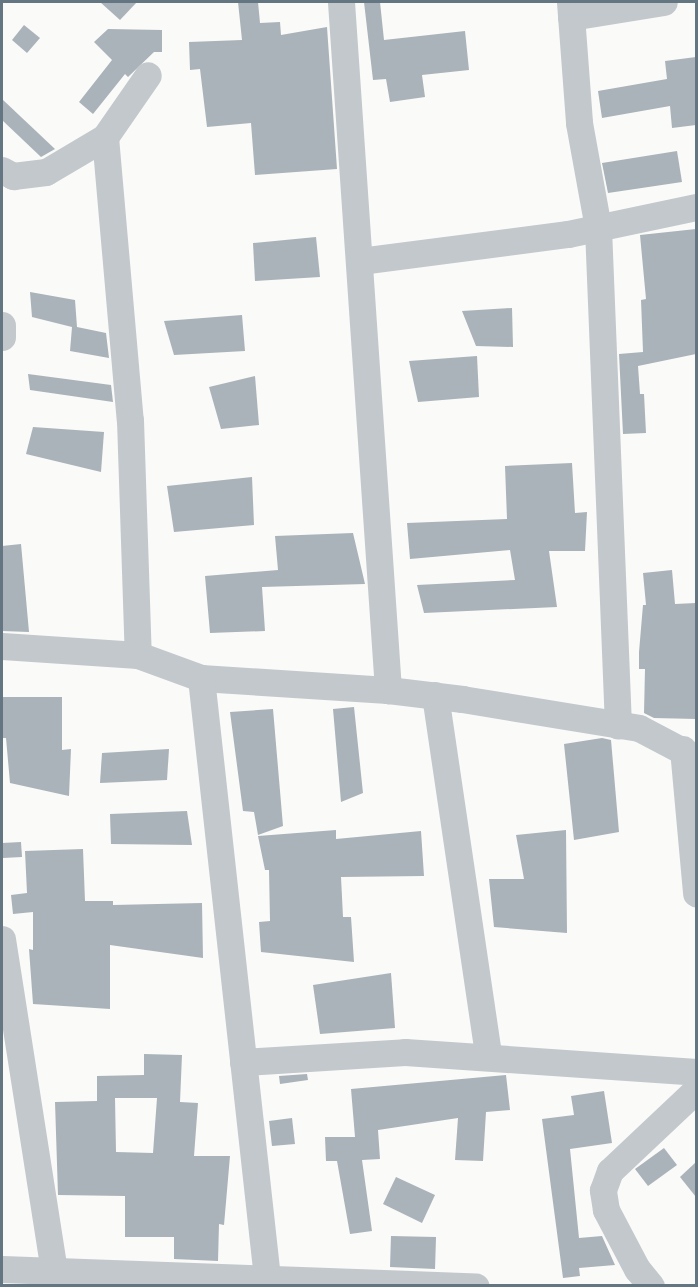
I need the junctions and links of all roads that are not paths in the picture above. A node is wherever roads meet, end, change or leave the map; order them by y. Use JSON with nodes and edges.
{"nodes":[{"id":1,"x":340,"y":2,"type":"edge"},
{"id":2,"x":664,"y":2,"type":"edge"},
{"id":3,"x":571,"y":9,"type":"edge"},
{"id":4,"x":148,"y":75,"type":"dead end"},
{"id":5,"x":105,"y":137,"type":"junction"},
{"id":6,"x":2,"y":170,"type":"edge"},
{"id":7,"x":696,"y":207,"type":"edge"},
{"id":8,"x":598,"y":228,"type":"junction"},
{"id":9,"x":360,"y":261,"type":"junction"},
{"id":10,"x":2,"y":326,"type":"edge"},
{"id":11,"x":2,"y":337,"type":"edge"},
{"id":12,"x":2,"y":646,"type":"edge"},
{"id":13,"x":138,"y":655,"type":"junction"},
{"id":14,"x":201,"y":678,"type":"junction"},
{"id":15,"x":388,"y":690,"type":"junction"},
{"id":16,"x":435,"y":695,"type":"junction"},
{"id":17,"x":618,"y":726,"type":"junction"},
{"id":18,"x":690,"y":754,"type":"edge"},
{"id":19,"x":696,"y":894,"type":"edge"},
{"id":20,"x":2,"y":939,"type":"edge"},
{"id":21,"x":9,"y":1030,"type":"edge"},
{"id":22,"x":488,"y":1056,"type":"junction"},
{"id":23,"x":243,"y":1062,"type":"junction"},
{"id":24,"x":696,"y":1072,"type":"edge"},
{"id":25,"x":696,"y":1090,"type":"edge"},
{"id":26,"x":2,"y":1269,"type":"edge"},
{"id":27,"x":54,"y":1270,"type":"junction"},
{"id":28,"x":267,"y":1278,"type":"junction"},
{"id":29,"x":363,"y":1283,"type":"edge"},
{"id":30,"x":648,"y":1285,"type":"edge"},
{"id":31,"x":476,"y":1286,"type":"edge"}],
"edges":[{"from":1,"to":9,"type":"street"},
{"from":2,"to":3,"type":"street"},
{"from":3,"to":8,"type":"street"},
{"from":4,"to":5,"type":"street"},
{"from":5,"to":6,"type":"street"},
{"from":5,"to":13,"type":"street"},
{"from":7,"to":8,"type":"street"},
{"from":8,"to":9,"type":"street"},
{"from":8,"to":17,"type":"street"},
{"from":9,"to":15,"type":"street"},
{"from":10,"to":11,"type":"street"},
{"from":12,"to":13,"type":"street"},
{"from":13,"to":14,"type":"street"},
{"from":14,"to":15,"type":"street"},
{"from":14,"to":23,"type":"street"},
{"from":15,"to":16,"type":"street"},
{"from":16,"to":17,"type":"street"},
{"from":16,"to":22,"type":"street"},
{"from":17,"to":18,"type":"street"},
{"from":18,"to":19,"type":"street"},
{"from":20,"to":21,"type":"street"},
{"from":21,"to":27,"type":"street"},
{"from":22,"to":23,"type":"street"},
{"from":22,"to":24,"type":"street"},
{"from":23,"to":28,"type":"street"},
{"from":25,"to":30,"type":"street"},
{"from":26,"to":27,"type":"street"},
{"from":27,"to":28,"type":"street"},
{"from":28,"to":29,"type":"street"},
{"from":29,"to":31,"type":"street"}]}
